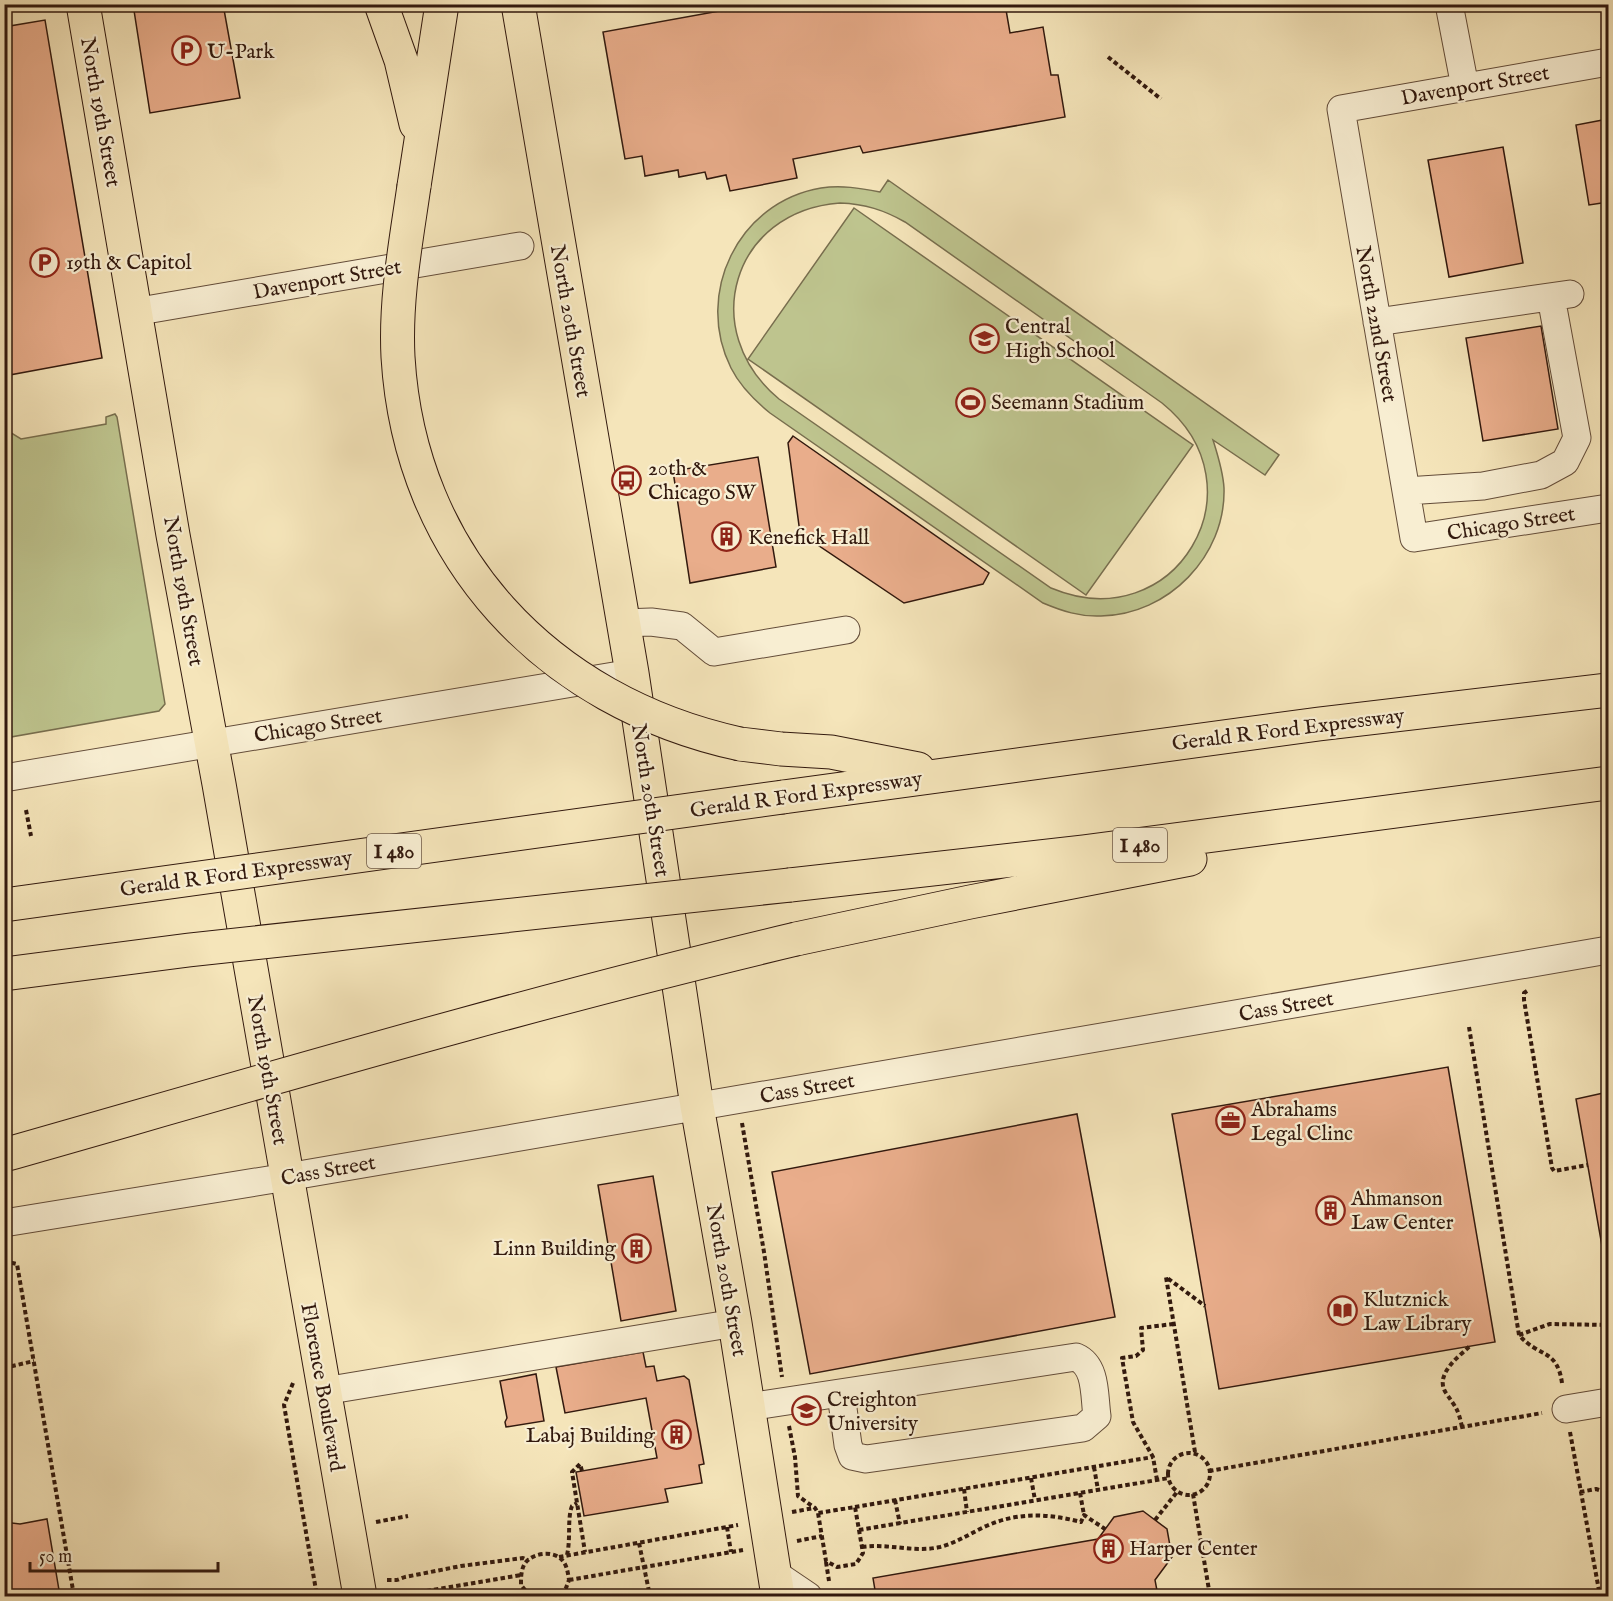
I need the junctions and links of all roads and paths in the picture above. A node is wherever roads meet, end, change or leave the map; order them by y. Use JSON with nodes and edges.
{"nodes":[{"id":1,"x":83,"y":4,"type":"edge"},
{"id":2,"x":381,"y":4,"type":"edge"},
{"id":3,"x":442,"y":4,"type":"edge"},
{"id":4,"x":518,"y":4,"type":"edge"},
{"id":5,"x":1449,"y":4,"type":"edge"},
{"id":6,"x":1108,"y":57,"type":"dead end"},
{"id":7,"x":1608,"y":62,"type":"edge"},
{"id":8,"x":1465,"y":87,"type":"junction"},
{"id":9,"x":1161,"y":99,"type":"dead end"},
{"id":10,"x":1341,"y":109,"type":"joint"},
{"id":11,"x":419,"y":144,"type":"junction"},
{"id":12,"x":519,"y":246,"type":"dead end"},
{"id":13,"x":134,"y":312,"type":"junction"},
{"id":14,"x":1377,"y":322,"type":"junction"},
{"id":15,"x":1406,"y":491,"type":"junction"},
{"id":16,"x":1608,"y":508,"type":"edge"},
{"id":17,"x":1414,"y":538,"type":"joint"},
{"id":18,"x":623,"y":623,"type":"junction"},
{"id":19,"x":846,"y":630,"type":"dead end"},
{"id":20,"x":632,"y":674,"type":"junction"},
{"id":21,"x":1608,"y":690,"type":"edge"},
{"id":22,"x":212,"y":743,"type":"junction"},
{"id":23,"x":943,"y":774,"type":"junction"},
{"id":24,"x":4,"y":778,"type":"edge"},
{"id":25,"x":1608,"y":783,"type":"edge"},
{"id":26,"x":1490,"y":800,"type":"junction"},
{"id":27,"x":26,"y":810,"type":"dead end"},
{"id":28,"x":31,"y":836,"type":"dead end"},
{"id":29,"x":4,"y":905,"type":"edge"},
{"id":30,"x":1608,"y":950,"type":"edge"},
{"id":31,"x":4,"y":974,"type":"edge"},
{"id":32,"x":1528,"y":991,"type":"dead end"},
{"id":33,"x":1469,"y":1027,"type":"dead end"},
{"id":34,"x":697,"y":1106,"type":"junction"},
{"id":35,"x":741,"y":1120,"type":"dead end"},
{"id":36,"x":4,"y":1155,"type":"edge"},
{"id":37,"x":1588,"y":1165,"type":"dead end"},
{"id":38,"x":287,"y":1178,"type":"junction"},
{"id":39,"x":4,"y":1223,"type":"edge"},
{"id":40,"x":4,"y":1261,"type":"edge"},
{"id":41,"x":1205,"y":1306,"type":"dead end"},
{"id":42,"x":735,"y":1323,"type":"junction"},
{"id":43,"x":1173,"y":1323,"type":"junction"},
{"id":44,"x":1608,"y":1325,"type":"edge"},
{"id":45,"x":1519,"y":1335,"type":"junction"},
{"id":46,"x":1470,"y":1346,"type":"dead end"},
{"id":47,"x":34,"y":1361,"type":"junction"},
{"id":48,"x":4,"y":1368,"type":"edge"},
{"id":49,"x":294,"y":1382,"type":"dead end"},
{"id":50,"x":324,"y":1391,"type":"junction"},
{"id":51,"x":841,"y":1394,"type":"junction"},
{"id":52,"x":1564,"y":1397,"type":"junction"},
{"id":53,"x":785,"y":1402,"type":"junction"},
{"id":54,"x":1608,"y":1402,"type":"edge"},
{"id":55,"x":748,"y":1407,"type":"junction"},
{"id":56,"x":1462,"y":1427,"type":"junction"},
{"id":57,"x":1195,"y":1452,"type":"junction"},
{"id":58,"x":1154,"y":1457,"type":"junction"},
{"id":59,"x":1094,"y":1467,"type":"junction"},
{"id":60,"x":582,"y":1471,"type":"dead end"},
{"id":61,"x":1209,"y":1471,"type":"junction"},
{"id":62,"x":1031,"y":1478,"type":"junction"},
{"id":63,"x":1169,"y":1478,"type":"junction"},
{"id":64,"x":1157,"y":1480,"type":"junction"},
{"id":65,"x":964,"y":1489,"type":"junction"},
{"id":66,"x":1098,"y":1490,"type":"junction"},
{"id":67,"x":1177,"y":1492,"type":"junction"},
{"id":68,"x":1580,"y":1492,"type":"junction"},
{"id":69,"x":1080,"y":1493,"type":"junction"},
{"id":70,"x":1608,"y":1493,"type":"edge"},
{"id":71,"x":1193,"y":1494,"type":"junction"},
{"id":72,"x":895,"y":1500,"type":"junction"},
{"id":73,"x":1035,"y":1500,"type":"junction"},
{"id":74,"x":577,"y":1503,"type":"junction"},
{"id":75,"x":855,"y":1507,"type":"junction"},
{"id":76,"x":815,"y":1508,"type":"junction"},
{"id":77,"x":967,"y":1512,"type":"junction"},
{"id":78,"x":818,"y":1513,"type":"junction"},
{"id":79,"x":1084,"y":1515,"type":"junction"},
{"id":80,"x":408,"y":1516,"type":"dead end"},
{"id":81,"x":1155,"y":1520,"type":"dead end"},
{"id":82,"x":900,"y":1524,"type":"junction"},
{"id":83,"x":727,"y":1527,"type":"junction"},
{"id":84,"x":1105,"y":1529,"type":"dead end"},
{"id":85,"x":859,"y":1530,"type":"junction"},
{"id":86,"x":378,"y":1533,"type":"dead end"},
{"id":87,"x":639,"y":1543,"type":"junction"},
{"id":88,"x":862,"y":1547,"type":"junction"},
{"id":89,"x":585,"y":1552,"type":"junction"},
{"id":90,"x":731,"y":1552,"type":"junction"},
{"id":91,"x":567,"y":1555,"type":"junction"},
{"id":92,"x":559,"y":1557,"type":"junction"},
{"id":93,"x":772,"y":1558,"type":"edge"},
{"id":94,"x":528,"y":1560,"type":"junction"},
{"id":95,"x":644,"y":1567,"type":"junction"},
{"id":96,"x":385,"y":1571,"type":"dead end"},
{"id":97,"x":521,"y":1575,"type":"junction"},
{"id":98,"x":569,"y":1580,"type":"junction"},
{"id":99,"x":378,"y":1588,"type":"edge"},
{"id":100,"x":74,"y":1596,"type":"edge"},
{"id":101,"x":317,"y":1596,"type":"edge"},
{"id":102,"x":397,"y":1596,"type":"edge"},
{"id":103,"x":530,"y":1596,"type":"edge"},
{"id":104,"x":557,"y":1596,"type":"edge"},
{"id":105,"x":650,"y":1596,"type":"edge"},
{"id":106,"x":808,"y":1596,"type":"edge"},
{"id":107,"x":1210,"y":1596,"type":"edge"},
{"id":108,"x":1599,"y":1596,"type":"edge"}],
"edges":[{"from":1,"to":13,"type":"main road","name":"North 19th Street"},
{"from":2,"to":11,"type":"main road"},
{"from":3,"to":11,"type":"main road"},
{"from":4,"to":18,"type":"main road","name":"North 20th Street"},
{"from":5,"to":8,"type":"street"},
{"from":6,"to":9,"type":"path"},
{"from":7,"to":8,"type":"street","name":"Davenport Street"},
{"from":8,"to":10,"type":"street","name":"Davenport Street"},
{"from":10,"to":14,"type":"street","name":"North 22nd Street"},
{"from":11,"to":23,"type":"main road","bridge":true},
{"from":12,"to":13,"type":"street","name":"Davenport Street"},
{"from":13,"to":22,"type":"main road","name":"North 19th Street"},
{"from":14,"to":15,"type":"street","name":"North 22nd Street"},
{"from":14,"to":15,"type":"street"},
{"from":15,"to":17,"type":"street","name":"North 22nd Street"},
{"from":16,"to":17,"type":"street","name":"Chicago Street"},
{"from":18,"to":19,"type":"street"},
{"from":18,"to":20,"type":"main road","name":"North 20th Street"},
{"from":20,"to":22,"type":"street","name":"Chicago Street"},
{"from":20,"to":34,"type":"main road","name":"North 20th Street"},
{"from":21,"to":23,"type":"main road","name":"Gerald R Ford Expressway","number":"I 480"},
{"from":22,"to":24,"type":"street","name":"Chicago Street"},
{"from":22,"to":38,"type":"main road","name":"North 19th Street"},
{"from":23,"to":29,"type":"main road","name":"Gerald R Ford Expressway","number":"I 480","bridge":true},
{"from":25,"to":26,"type":"main road","number":"I 480"},
{"from":26,"to":31,"type":"main road","number":"I 480","bridge":true},
{"from":26,"to":36,"type":"main road","bridge":true},
{"from":27,"to":28,"type":"path"},
{"from":30,"to":34,"type":"street","name":"Cass Street"},
{"from":32,"to":37,"type":"path"},
{"from":33,"to":45,"type":"path"},
{"from":34,"to":38,"type":"street","name":"Cass Street"},
{"from":34,"to":42,"type":"main road","name":"North 20th Street"},
{"from":35,"to":53,"type":"path"},
{"from":38,"to":39,"type":"street","name":"Cass Street"},
{"from":38,"to":50,"type":"main road","name":"Florence Boulevard"},
{"from":40,"to":47,"type":"path"},
{"from":41,"to":43,"type":"path"},
{"from":42,"to":50,"type":"street"},
{"from":42,"to":55,"type":"main road","name":"North 20th Street"},
{"from":43,"to":57,"type":"path"},
{"from":43,"to":58,"type":"path"},
{"from":44,"to":45,"type":"path"},
{"from":45,"to":52,"type":"path"},
{"from":46,"to":56,"type":"path"},
{"from":47,"to":48,"type":"path"},
{"from":47,"to":100,"type":"path"},
{"from":49,"to":101,"type":"path"},
{"from":50,"to":99,"type":"main road","name":"Florence Boulevard"},
{"from":51,"to":51,"type":"street"},
{"from":51,"to":53,"type":"street"},
{"from":52,"to":54,"type":"street"},
{"from":52,"to":56,"type":"path"},
{"from":52,"to":68,"type":"path"},
{"from":53,"to":55,"type":"street"},
{"from":53,"to":76,"type":"path"},
{"from":55,"to":93,"type":"main road","name":"North 20th Street"},
{"from":56,"to":61,"type":"path"},
{"from":57,"to":61,"type":"path"},
{"from":57,"to":63,"type":"path"},
{"from":58,"to":59,"type":"path"},
{"from":58,"to":64,"type":"path"},
{"from":59,"to":62,"type":"path"},
{"from":59,"to":66,"type":"path"},
{"from":60,"to":74,"type":"path"},
{"from":61,"to":71,"type":"path"},
{"from":62,"to":65,"type":"path"},
{"from":62,"to":73,"type":"path"},
{"from":63,"to":64,"type":"path"},
{"from":63,"to":67,"type":"path"},
{"from":64,"to":66,"type":"path"},
{"from":65,"to":72,"type":"path"},
{"from":65,"to":77,"type":"path"},
{"from":66,"to":69,"type":"path"},
{"from":67,"to":71,"type":"path"},
{"from":67,"to":81,"type":"path"},
{"from":68,"to":70,"type":"path"},
{"from":68,"to":108,"type":"path"},
{"from":69,"to":73,"type":"path"},
{"from":69,"to":79,"type":"path"},
{"from":71,"to":107,"type":"path"},
{"from":72,"to":75,"type":"path"},
{"from":72,"to":82,"type":"path"},
{"from":73,"to":77,"type":"path"},
{"from":74,"to":89,"type":"path"},
{"from":74,"to":91,"type":"path"},
{"from":75,"to":78,"type":"path"},
{"from":75,"to":85,"type":"path"},
{"from":76,"to":78,"type":"path"},
{"from":76,"to":93,"type":"path"},
{"from":77,"to":82,"type":"path"},
{"from":78,"to":88,"type":"path"},
{"from":79,"to":84,"type":"path"},
{"from":79,"to":88,"type":"path"},
{"from":80,"to":86,"type":"path"},
{"from":82,"to":85,"type":"path"},
{"from":83,"to":87,"type":"path"},
{"from":83,"to":90,"type":"path"},
{"from":83,"to":93,"type":"path"},
{"from":85,"to":88,"type":"path"},
{"from":87,"to":89,"type":"path"},
{"from":87,"to":95,"type":"path"},
{"from":89,"to":91,"type":"path"},
{"from":90,"to":93,"type":"path"},
{"from":90,"to":95,"type":"path"},
{"from":91,"to":92,"type":"path"},
{"from":92,"to":94,"type":"path"},
{"from":92,"to":98,"type":"path"},
{"from":93,"to":106,"type":"street"},
{"from":94,"to":97,"type":"path"},
{"from":94,"to":99,"type":"path"},
{"from":95,"to":98,"type":"path"},
{"from":95,"to":105,"type":"path"},
{"from":96,"to":99,"type":"path"},
{"from":97,"to":102,"type":"path"},
{"from":97,"to":103,"type":"path"},
{"from":98,"to":104,"type":"path"}]}
